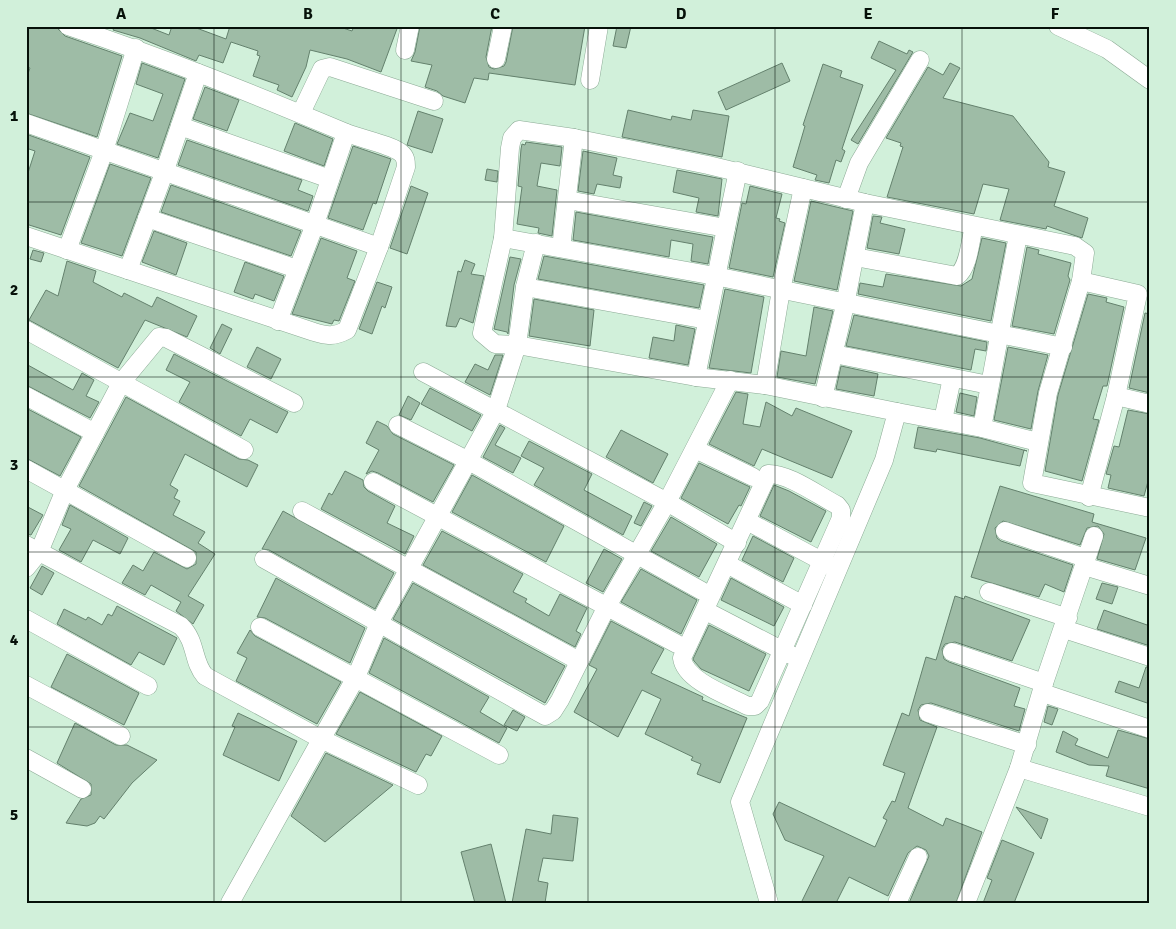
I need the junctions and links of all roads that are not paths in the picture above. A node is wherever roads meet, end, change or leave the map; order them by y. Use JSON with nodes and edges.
{"nodes":[{"id":1,"x":68,"y":26,"type":"edge"},
{"id":2,"x":410,"y":26,"type":"edge"},
{"id":3,"x":503,"y":26,"type":"edge"},
{"id":4,"x":599,"y":26,"type":"edge"},
{"id":5,"x":1058,"y":26,"type":"edge"},
{"id":6,"x":136,"y":48,"type":"junction"},
{"id":7,"x":405,"y":50,"type":"dead end"},
{"id":8,"x":496,"y":59,"type":"dead end"},
{"id":9,"x":920,"y":60,"type":"dead end"},
{"id":10,"x":198,"y":73,"type":"junction"},
{"id":11,"x":590,"y":80,"type":"dead end"},
{"id":12,"x":1150,"y":80,"type":"edge"},
{"id":13,"x":434,"y":101,"type":"dead end"},
{"id":14,"x":301,"y":113,"type":"junction"},
{"id":15,"x":26,"y":124,"type":"edge"},
{"id":16,"x":180,"y":126,"type":"junction"},
{"id":17,"x":346,"y":133,"type":"junction"},
{"id":18,"x":574,"y":138,"type":"junction"},
{"id":19,"x":104,"y":151,"type":"junction"},
{"id":20,"x":738,"y":171,"type":"junction"},
{"id":21,"x":164,"y":173,"type":"junction"},
{"id":22,"x":330,"y":179,"type":"junction"},
{"id":23,"x":802,"y":188,"type":"junction"},
{"id":24,"x":846,"y":199,"type":"junction"},
{"id":25,"x":567,"y":200,"type":"junction"},
{"id":26,"x":865,"y":203,"type":"junction"},
{"id":27,"x":147,"y":218,"type":"junction"},
{"id":28,"x":315,"y":224,"type":"junction"},
{"id":29,"x":974,"y":226,"type":"junction"},
{"id":30,"x":726,"y":228,"type":"junction"},
{"id":31,"x":1018,"y":235,"type":"junction"},
{"id":32,"x":26,"y":236,"type":"edge"},
{"id":33,"x":503,"y":238,"type":"junction"},
{"id":34,"x":536,"y":243,"type":"junction"},
{"id":35,"x":379,"y":247,"type":"junction"},
{"id":36,"x":561,"y":248,"type":"junction"},
{"id":37,"x":67,"y":250,"type":"junction"},
{"id":38,"x":855,"y":258,"type":"junction"},
{"id":39,"x":128,"y":270,"type":"junction"},
{"id":40,"x":297,"y":270,"type":"junction"},
{"id":41,"x":715,"y":276,"type":"junction"},
{"id":42,"x":1081,"y":281,"type":"junction"},
{"id":43,"x":525,"y":287,"type":"junction"},
{"id":44,"x":781,"y":290,"type":"junction"},
{"id":45,"x":845,"y":305,"type":"junction"},
{"id":46,"x":706,"y":320,"type":"junction"},
{"id":47,"x":278,"y":321,"type":"junction"},
{"id":48,"x":26,"y":330,"type":"edge"},
{"id":49,"x":1000,"y":334,"type":"junction"},
{"id":50,"x":517,"y":346,"type":"junction"},
{"id":51,"x":1063,"y":347,"type":"junction"},
{"id":52,"x":834,"y":354,"type":"junction"},
{"id":53,"x":423,"y":372,"type":"dead end"},
{"id":54,"x":696,"y":376,"type":"junction"},
{"id":55,"x":952,"y":378,"type":"junction"},
{"id":56,"x":730,"y":380,"type":"junction"},
{"id":57,"x":121,"y":383,"type":"junction"},
{"id":58,"x":765,"y":385,"type":"junction"},
{"id":59,"x":989,"y":385,"type":"junction"},
{"id":60,"x":26,"y":396,"type":"edge"},
{"id":61,"x":1116,"y":396,"type":"junction"},
{"id":62,"x":822,"y":398,"type":"junction"},
{"id":63,"x":294,"y":403,"type":"dead end"},
{"id":64,"x":1150,"y":404,"type":"edge"},
{"id":65,"x":496,"y":410,"type":"junction"},
{"id":66,"x":897,"y":412,"type":"junction"},
{"id":67,"x":943,"y":420,"type":"junction"},
{"id":68,"x":398,"y":425,"type":"dead end"},
{"id":69,"x":982,"y":428,"type":"junction"},
{"id":70,"x":95,"y":433,"type":"junction"},
{"id":71,"x":1038,"y":442,"type":"junction"},
{"id":72,"x":695,"y":449,"type":"junction"},
{"id":73,"x":244,"y":450,"type":"dead end"},
{"id":74,"x":467,"y":460,"type":"junction"},
{"id":75,"x":26,"y":469,"type":"edge"},
{"id":76,"x":753,"y":477,"type":"dead end"},
{"id":77,"x":373,"y":482,"type":"dead end"},
{"id":78,"x":65,"y":490,"type":"junction"},
{"id":79,"x":1090,"y":497,"type":"junction"},
{"id":80,"x":667,"y":502,"type":"junction"},
{"id":81,"x":1150,"y":508,"type":"edge"},
{"id":82,"x":302,"y":511,"type":"dead end"},
{"id":83,"x":437,"y":515,"type":"junction"},
{"id":84,"x":747,"y":521,"type":"junction"},
{"id":85,"x":1005,"y":531,"type":"dead end"},
{"id":86,"x":1094,"y":536,"type":"dead end"},
{"id":87,"x":736,"y":543,"type":"junction"},
{"id":88,"x":32,"y":548,"type":"edge"},
{"id":89,"x":637,"y":555,"type":"junction"},
{"id":90,"x":187,"y":558,"type":"dead end"},
{"id":91,"x":264,"y":559,"type":"dead end"},
{"id":92,"x":822,"y":562,"type":"junction"},
{"id":93,"x":1084,"y":562,"type":"junction"},
{"id":94,"x":727,"y":564,"type":"junction"},
{"id":95,"x":26,"y":568,"type":"edge"},
{"id":96,"x":408,"y":568,"type":"junction"},
{"id":97,"x":838,"y":570,"type":"junction"},
{"id":98,"x":1150,"y":586,"type":"edge"},
{"id":99,"x":702,"y":591,"type":"dead end"},
{"id":100,"x":989,"y":592,"type":"dead end"},
{"id":101,"x":802,"y":605,"type":"junction"},
{"id":102,"x":606,"y":608,"type":"junction"},
{"id":103,"x":706,"y":611,"type":"junction"},
{"id":104,"x":26,"y":619,"type":"edge"},
{"id":105,"x":379,"y":623,"type":"junction"},
{"id":106,"x":1066,"y":623,"type":"junction"},
{"id":107,"x":260,"y":627,"type":"dead end"},
{"id":108,"x":677,"y":644,"type":"dead end"},
{"id":109,"x":782,"y":650,"type":"junction"},
{"id":110,"x":952,"y":652,"type":"dead end"},
{"id":111,"x":1150,"y":657,"type":"edge"},
{"id":112,"x":579,"y":660,"type":"junction"},
{"id":113,"x":800,"y":660,"type":"junction"},
{"id":114,"x":356,"y":677,"type":"junction"},
{"id":115,"x":26,"y":685,"type":"edge"},
{"id":116,"x":148,"y":686,"type":"dead end"},
{"id":117,"x":1044,"y":688,"type":"junction"},
{"id":118,"x":928,"y":713,"type":"dead end"},
{"id":119,"x":1150,"y":729,"type":"edge"},
{"id":120,"x":121,"y":736,"type":"dead end"},
{"id":121,"x":321,"y":739,"type":"junction"},
{"id":122,"x":1027,"y":745,"type":"junction"},
{"id":123,"x":499,"y":755,"type":"dead end"},
{"id":124,"x":26,"y":758,"type":"edge"},
{"id":125,"x":1019,"y":768,"type":"junction"},
{"id":126,"x":418,"y":785,"type":"dead end"},
{"id":127,"x":82,"y":788,"type":"dead end"},
{"id":128,"x":1150,"y":807,"type":"edge"},
{"id":129,"x":918,"y":857,"type":"dead end"},
{"id":130,"x":230,"y":903,"type":"edge"},
{"id":131,"x":769,"y":903,"type":"edge"},
{"id":132,"x":897,"y":903,"type":"edge"},
{"id":133,"x":966,"y":903,"type":"edge"}],
"edges":[{"from":1,"to":6,"type":"street"},
{"from":2,"to":7,"type":"street"},
{"from":3,"to":8,"type":"street"},
{"from":4,"to":11,"type":"street"},
{"from":5,"to":12,"type":"street"},
{"from":6,"to":10,"type":"street"},
{"from":6,"to":19,"type":"street"},
{"from":9,"to":24,"type":"street"},
{"from":10,"to":14,"type":"street"},
{"from":10,"to":16,"type":"street"},
{"from":13,"to":14,"type":"street"},
{"from":14,"to":17,"type":"street"},
{"from":15,"to":19,"type":"street"},
{"from":16,"to":21,"type":"street"},
{"from":16,"to":22,"type":"street"},
{"from":17,"to":22,"type":"street"},
{"from":17,"to":35,"type":"street"},
{"from":18,"to":20,"type":"street"},
{"from":18,"to":25,"type":"street"},
{"from":18,"to":33,"type":"street"},
{"from":19,"to":21,"type":"street"},
{"from":19,"to":37,"type":"street"},
{"from":20,"to":23,"type":"street"},
{"from":20,"to":30,"type":"street"},
{"from":21,"to":27,"type":"street"},
{"from":21,"to":28,"type":"street"},
{"from":22,"to":28,"type":"street"},
{"from":23,"to":24,"type":"street"},
{"from":23,"to":44,"type":"street"},
{"from":24,"to":26,"type":"street"},
{"from":25,"to":30,"type":"street"},
{"from":25,"to":36,"type":"street"},
{"from":26,"to":29,"type":"street"},
{"from":26,"to":38,"type":"street"},
{"from":27,"to":39,"type":"street"},
{"from":27,"to":40,"type":"street"},
{"from":28,"to":35,"type":"street"},
{"from":28,"to":40,"type":"street"},
{"from":29,"to":31,"type":"street"},
{"from":29,"to":38,"type":"street"},
{"from":30,"to":41,"type":"street"},
{"from":31,"to":42,"type":"street"},
{"from":31,"to":49,"type":"street"},
{"from":32,"to":37,"type":"street"},
{"from":33,"to":34,"type":"street"},
{"from":33,"to":50,"type":"street"},
{"from":34,"to":36,"type":"street"},
{"from":34,"to":43,"type":"street"},
{"from":35,"to":47,"type":"street"},
{"from":36,"to":41,"type":"street"},
{"from":37,"to":39,"type":"street"},
{"from":38,"to":45,"type":"street"},
{"from":39,"to":47,"type":"street"},
{"from":40,"to":47,"type":"street"},
{"from":41,"to":44,"type":"street"},
{"from":41,"to":46,"type":"street"},
{"from":42,"to":51,"type":"street"},
{"from":42,"to":61,"type":"street"},
{"from":43,"to":46,"type":"street"},
{"from":43,"to":50,"type":"street"},
{"from":44,"to":45,"type":"street"},
{"from":44,"to":58,"type":"street"},
{"from":45,"to":49,"type":"street"},
{"from":45,"to":52,"type":"street"},
{"from":46,"to":54,"type":"street"},
{"from":48,"to":57,"type":"street"},
{"from":49,"to":51,"type":"street"},
{"from":49,"to":59,"type":"street"},
{"from":50,"to":54,"type":"street"},
{"from":50,"to":65,"type":"street"},
{"from":51,"to":71,"type":"street"},
{"from":52,"to":55,"type":"street"},
{"from":52,"to":62,"type":"street"},
{"from":53,"to":65,"type":"street"},
{"from":54,"to":56,"type":"street"},
{"from":55,"to":59,"type":"street"},
{"from":55,"to":67,"type":"street"},
{"from":56,"to":58,"type":"street"},
{"from":56,"to":72,"type":"street"},
{"from":57,"to":63,"type":"street"},
{"from":57,"to":70,"type":"street"},
{"from":57,"to":73,"type":"street"},
{"from":58,"to":62,"type":"street"},
{"from":59,"to":69,"type":"street"},
{"from":60,"to":70,"type":"street"},
{"from":61,"to":64,"type":"street"},
{"from":61,"to":79,"type":"street"},
{"from":62,"to":66,"type":"street"},
{"from":65,"to":74,"type":"street"},
{"from":65,"to":80,"type":"street"},
{"from":66,"to":67,"type":"street"},
{"from":66,"to":97,"type":"street"},
{"from":67,"to":69,"type":"street"},
{"from":68,"to":74,"type":"street"},
{"from":69,"to":71,"type":"street"},
{"from":70,"to":78,"type":"street"},
{"from":71,"to":79,"type":"street"},
{"from":72,"to":76,"type":"street"},
{"from":72,"to":80,"type":"street"},
{"from":74,"to":83,"type":"street"},
{"from":74,"to":89,"type":"street"},
{"from":75,"to":78,"type":"street"},
{"from":77,"to":83,"type":"street"},
{"from":78,"to":88,"type":"street"},
{"from":78,"to":90,"type":"street"},
{"from":79,"to":81,"type":"street"},
{"from":80,"to":87,"type":"street"},
{"from":80,"to":89,"type":"street"},
{"from":82,"to":96,"type":"street"},
{"from":83,"to":96,"type":"street"},
{"from":83,"to":102,"type":"street"},
{"from":84,"to":87,"type":"street"},
{"from":84,"to":92,"type":"street"},
{"from":84,"to":92,"type":"street"},
{"from":85,"to":93,"type":"street"},
{"from":86,"to":93,"type":"street"},
{"from":87,"to":94,"type":"street"},
{"from":88,"to":95,"type":"street"},
{"from":88,"to":121,"type":"street"},
{"from":89,"to":99,"type":"street"},
{"from":89,"to":102,"type":"street"},
{"from":91,"to":105,"type":"street"},
{"from":92,"to":97,"type":"street"},
{"from":92,"to":101,"type":"street"},
{"from":93,"to":98,"type":"street"},
{"from":93,"to":106,"type":"street"},
{"from":94,"to":101,"type":"street"},
{"from":94,"to":103,"type":"street"},
{"from":96,"to":105,"type":"street"},
{"from":96,"to":112,"type":"street"},
{"from":97,"to":113,"type":"street"},
{"from":100,"to":106,"type":"street"},
{"from":101,"to":109,"type":"street"},
{"from":102,"to":108,"type":"street"},
{"from":102,"to":112,"type":"street"},
{"from":103,"to":109,"type":"street"},
{"from":103,"to":109,"type":"street"},
{"from":104,"to":116,"type":"street"},
{"from":105,"to":112,"type":"street"},
{"from":105,"to":114,"type":"street"},
{"from":106,"to":111,"type":"street"},
{"from":106,"to":117,"type":"street"},
{"from":107,"to":114,"type":"street"},
{"from":109,"to":113,"type":"street"},
{"from":110,"to":117,"type":"street"},
{"from":113,"to":131,"type":"street"},
{"from":114,"to":121,"type":"street"},
{"from":114,"to":123,"type":"street"},
{"from":115,"to":120,"type":"street"},
{"from":117,"to":119,"type":"street"},
{"from":117,"to":122,"type":"street"},
{"from":118,"to":122,"type":"street"},
{"from":121,"to":126,"type":"street"},
{"from":121,"to":130,"type":"street"},
{"from":122,"to":125,"type":"street"},
{"from":124,"to":127,"type":"street"},
{"from":125,"to":128,"type":"street"},
{"from":125,"to":133,"type":"street"},
{"from":129,"to":132,"type":"street"}]}
